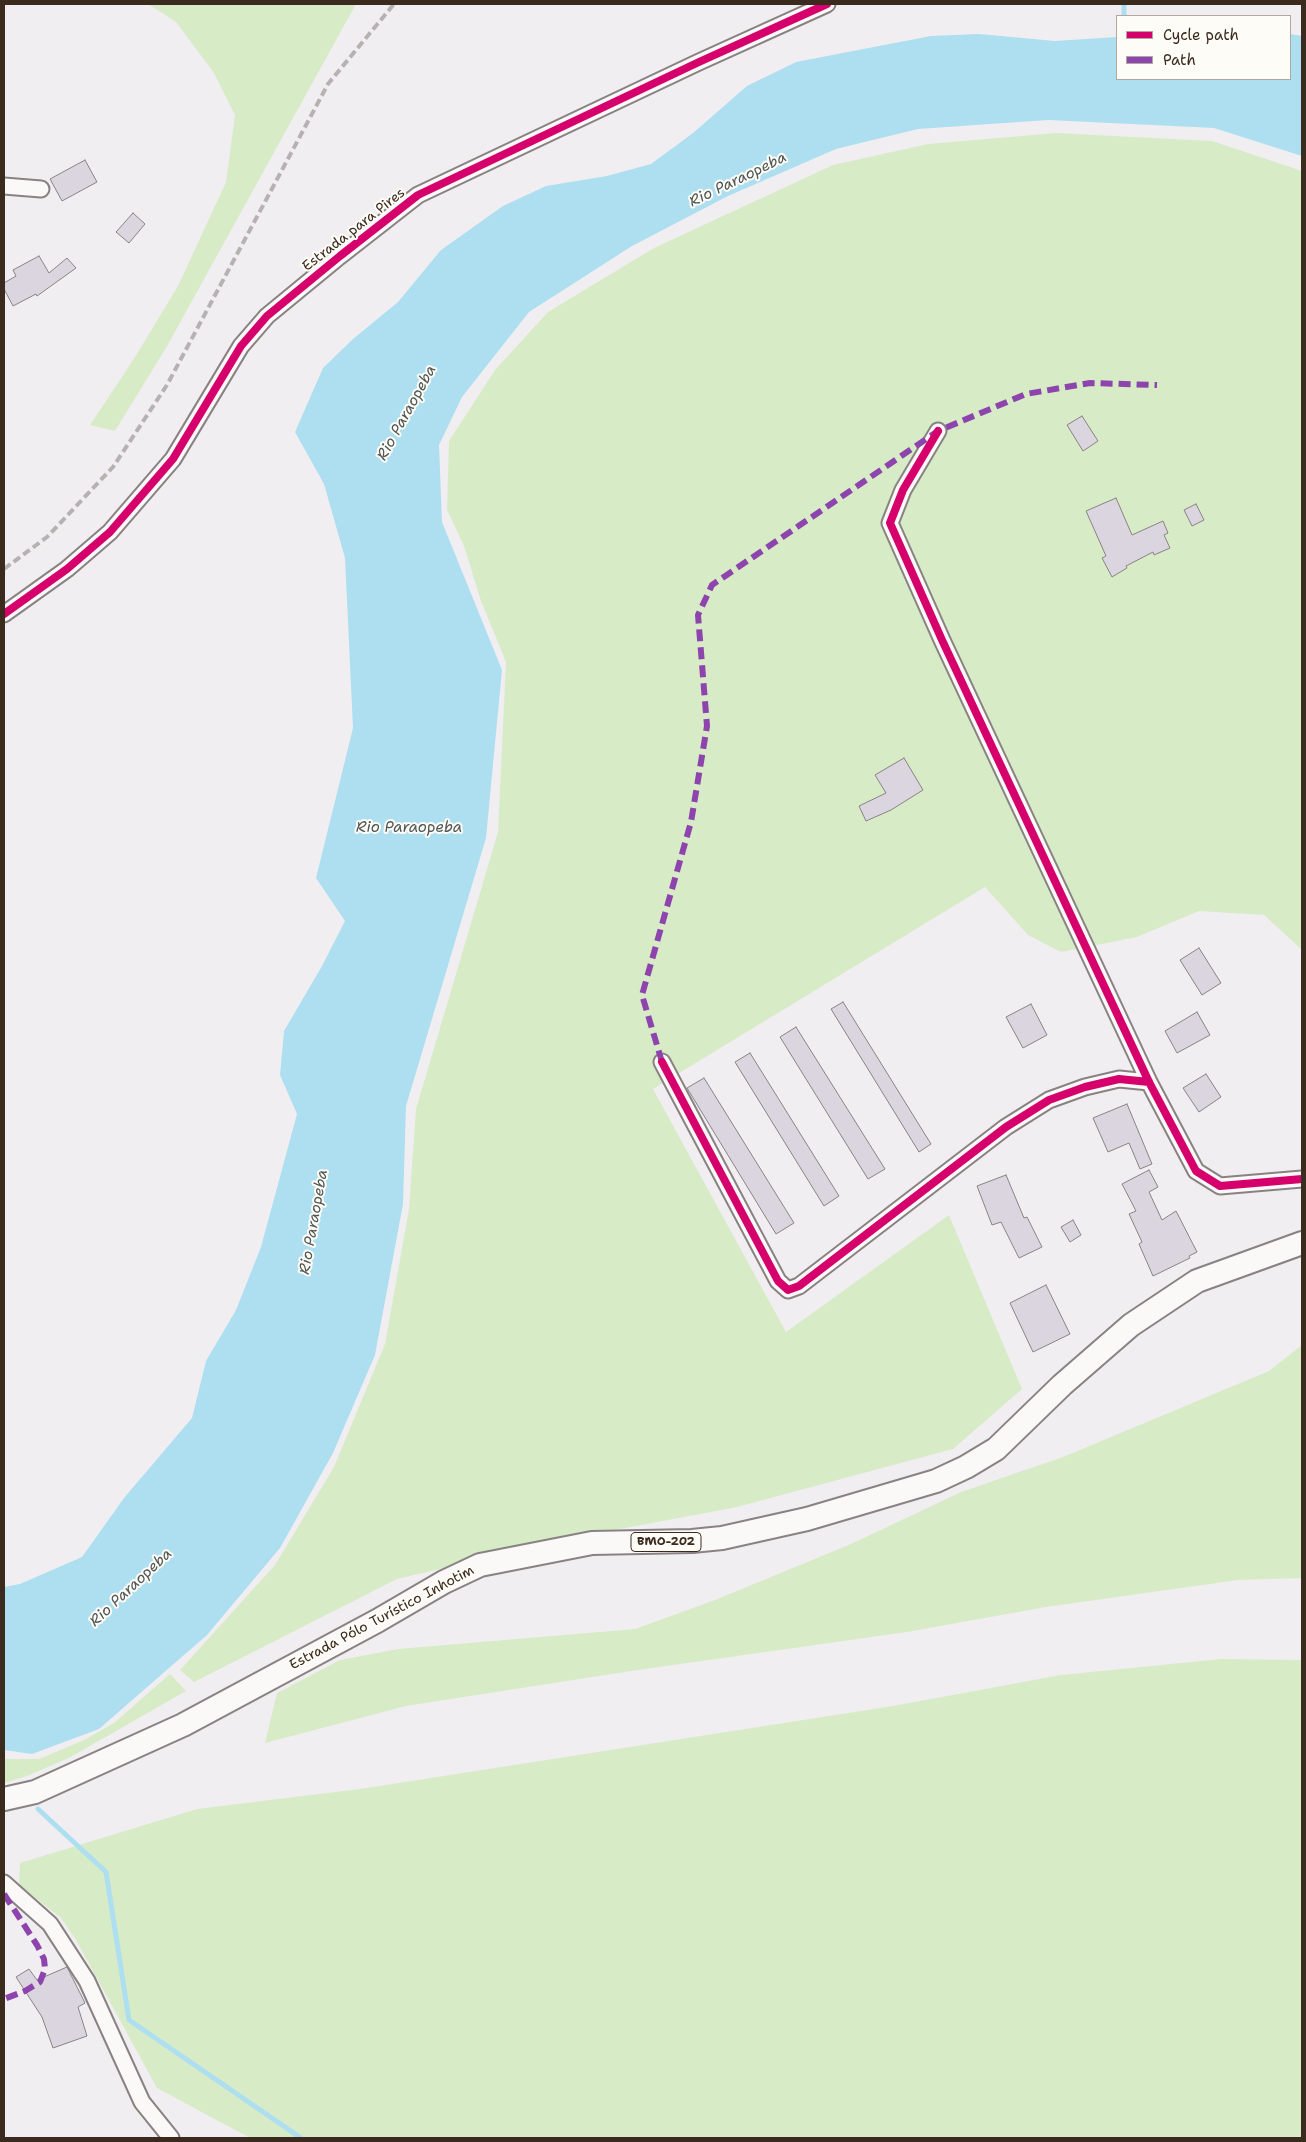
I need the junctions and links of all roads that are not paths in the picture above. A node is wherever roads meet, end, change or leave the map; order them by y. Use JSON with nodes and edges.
{"nodes":[{"id":1,"x":827,"y":4,"type":"edge"},
{"id":2,"x":4,"y":186,"type":"edge"},
{"id":3,"x":41,"y":189,"type":"dead end"},
{"id":4,"x":938,"y":431,"type":"dead end"},
{"id":5,"x":4,"y":614,"type":"edge"},
{"id":6,"x":662,"y":1062,"type":"dead end"},
{"id":7,"x":1149,"y":1082,"type":"junction"},
{"id":8,"x":1302,"y":1179,"type":"edge"},
{"id":9,"x":1302,"y":1243,"type":"edge"},
{"id":10,"x":4,"y":1799,"type":"edge"},
{"id":11,"x":4,"y":1883,"type":"edge"},
{"id":12,"x":171,"y":2138,"type":"edge"}],
"edges":[{"from":1,"to":5,"type":"street","name":"Estrada para Pires"},
{"from":2,"to":3,"type":"street"},
{"from":4,"to":7,"type":"street"},
{"from":6,"to":7,"type":"street"},
{"from":7,"to":8,"type":"street"},
{"from":9,"to":10,"type":"main road","name":"Estrada Pólo Turístico Inhotim","number":"BMO-202"},
{"from":11,"to":12,"type":"street"}]}
